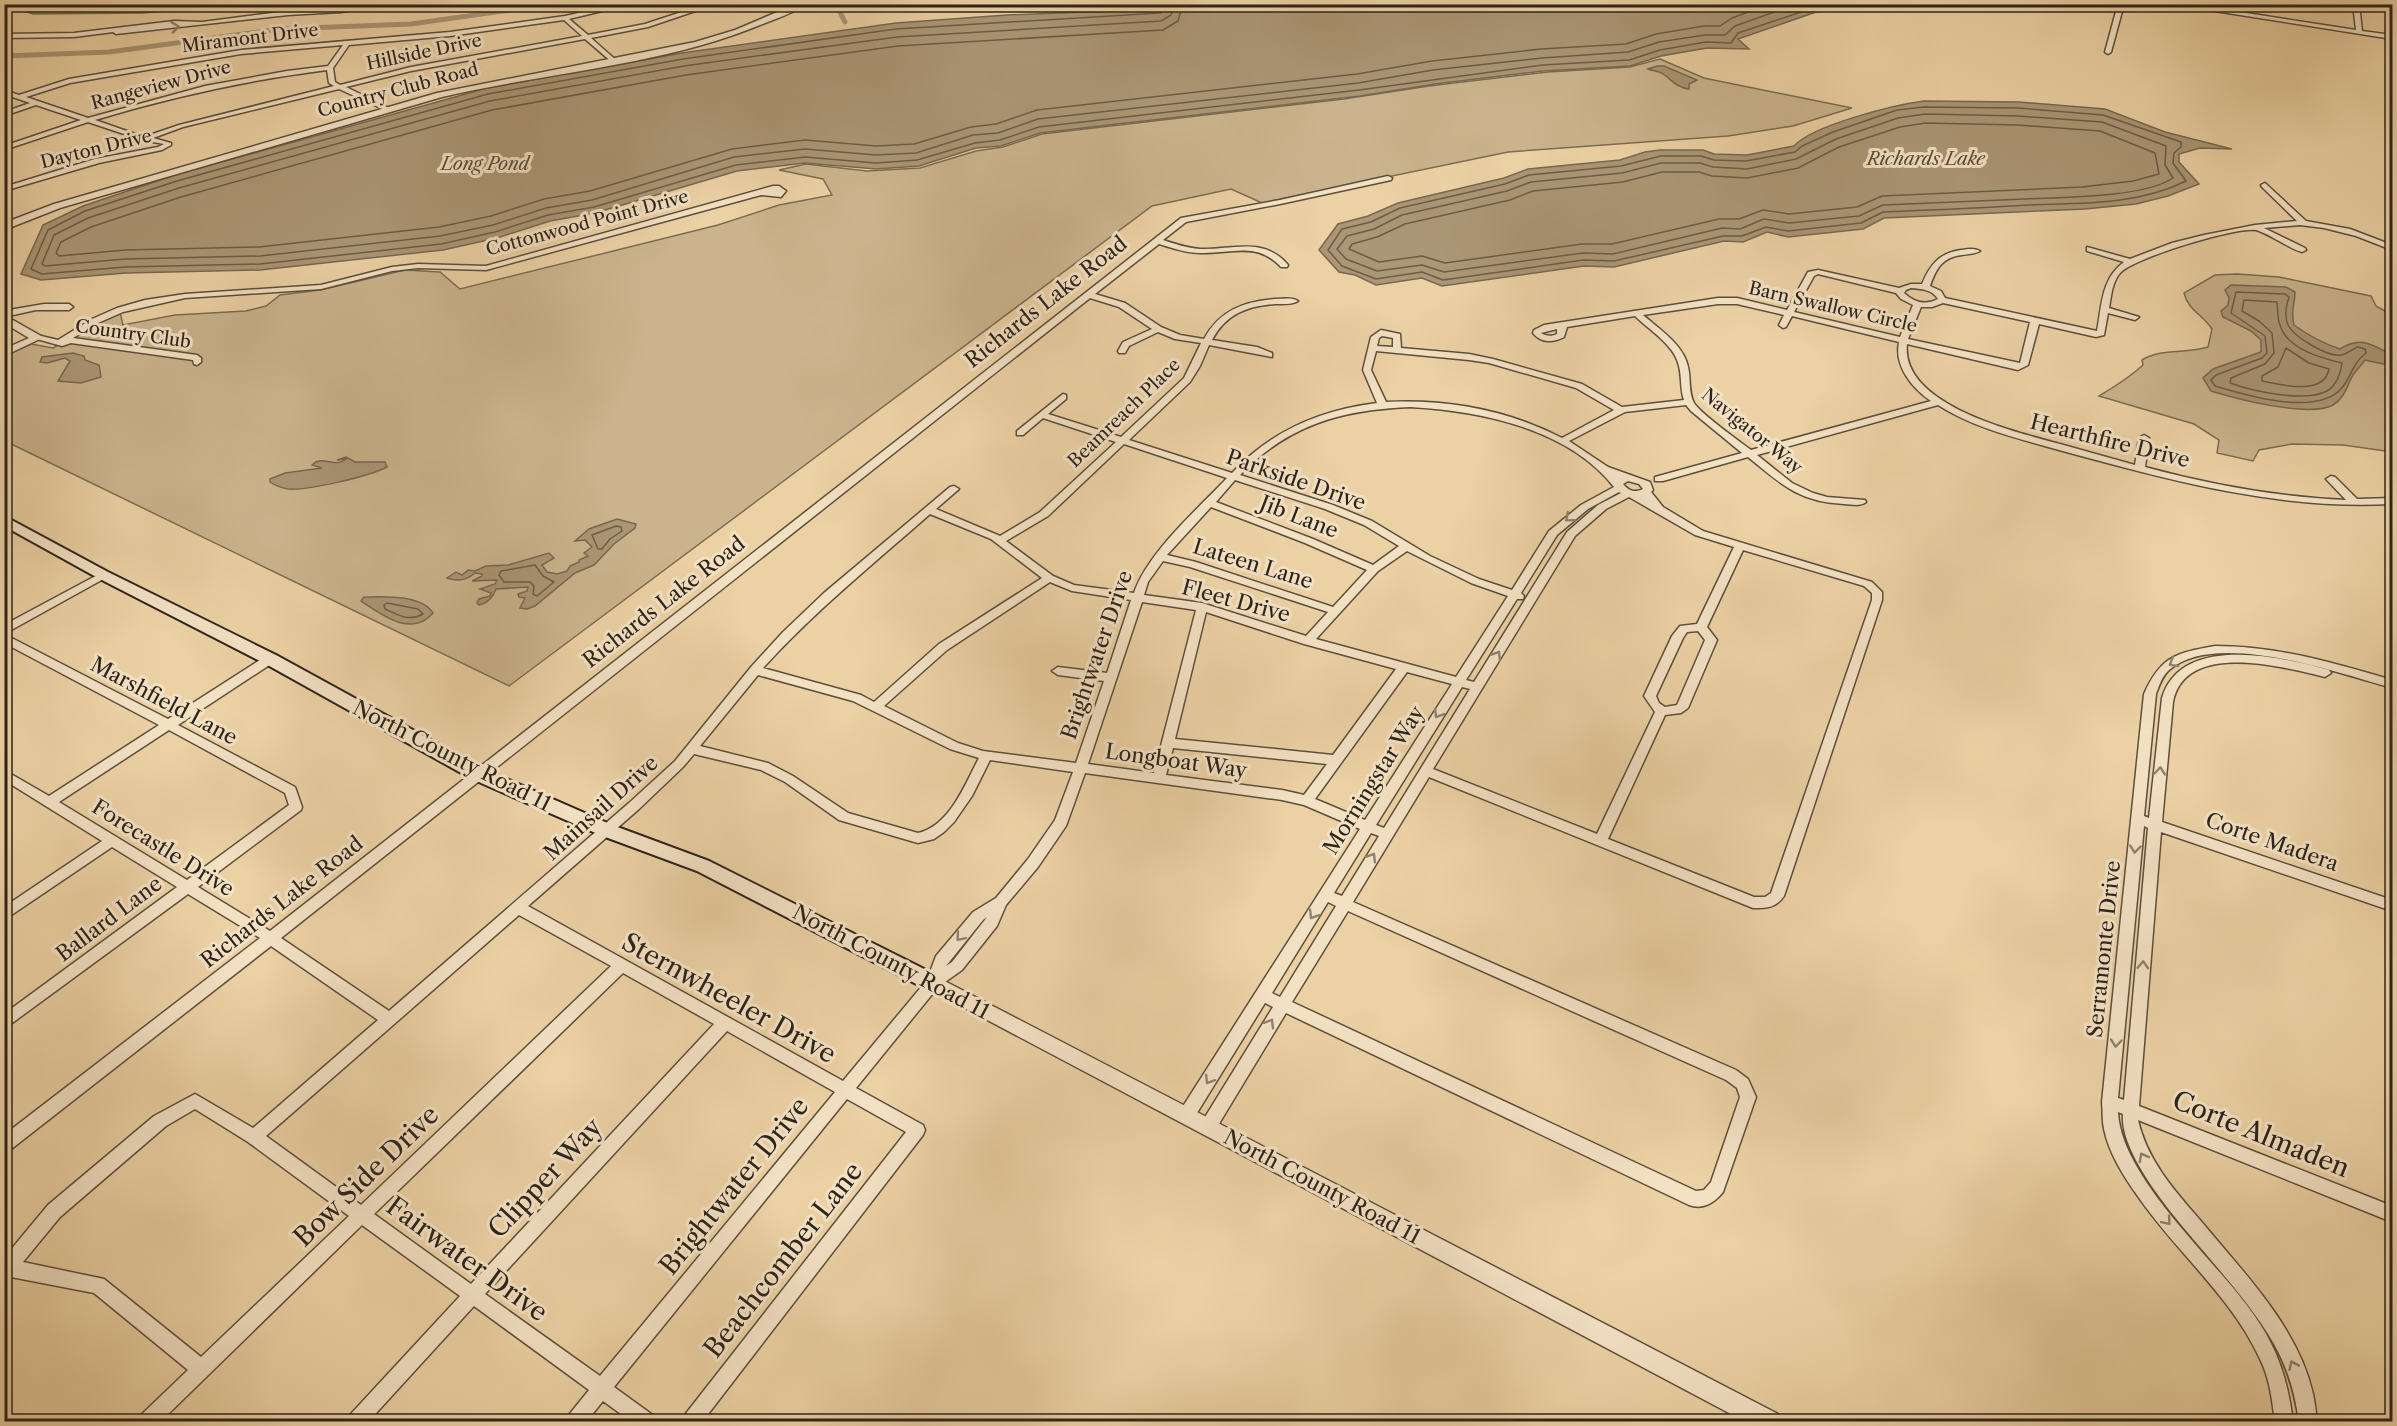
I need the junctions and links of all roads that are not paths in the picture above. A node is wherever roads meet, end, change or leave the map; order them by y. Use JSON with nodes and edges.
{"nodes":[{"id":1,"x":383,"y":4,"type":"edge"},
{"id":2,"x":454,"y":4,"type":"edge"},
{"id":3,"x":513,"y":4,"type":"edge"},
{"id":4,"x":628,"y":4,"type":"edge"},
{"id":5,"x":713,"y":4,"type":"edge"},
{"id":6,"x":803,"y":4,"type":"edge"},
{"id":7,"x":2121,"y":4,"type":"edge"},
{"id":8,"x":2174,"y":4,"type":"edge"},
{"id":9,"x":2356,"y":4,"type":"edge"},
{"id":10,"x":565,"y":18,"type":"junction"},
{"id":11,"x":47,"y":27,"type":"dead end"},
{"id":12,"x":2360,"y":32,"type":"junction"},
{"id":13,"x":4,"y":36,"type":"edge"},
{"id":14,"x":33,"y":36,"type":"junction"},
{"id":15,"x":2392,"y":37,"type":"edge"},
{"id":16,"x":587,"y":38,"type":"junction"},
{"id":17,"x":347,"y":43,"type":"junction"},
{"id":18,"x":2108,"y":52,"type":"dead end"},
{"id":19,"x":615,"y":62,"type":"junction"},
{"id":20,"x":330,"y":68,"type":"junction"},
{"id":21,"x":338,"y":87,"type":"junction"},
{"id":22,"x":4,"y":92,"type":"edge"},
{"id":23,"x":20,"y":97,"type":"junction"},
{"id":24,"x":36,"y":103,"type":"junction"},
{"id":25,"x":387,"y":109,"type":"junction"},
{"id":26,"x":4,"y":114,"type":"edge"},
{"id":27,"x":86,"y":120,"type":"junction"},
{"id":28,"x":144,"y":139,"type":"junction"},
{"id":29,"x":4,"y":148,"type":"edge"},
{"id":30,"x":1388,"y":178,"type":"dead end"},
{"id":31,"x":2265,"y":185,"type":"dead end"},
{"id":32,"x":4,"y":189,"type":"edge"},
{"id":33,"x":761,"y":193,"type":"dead end"},
{"id":34,"x":2303,"y":223,"type":"junction"},
{"id":35,"x":4,"y":227,"type":"edge"},
{"id":36,"x":2255,"y":227,"type":"junction"},
{"id":37,"x":1157,"y":242,"type":"junction"},
{"id":38,"x":2392,"y":248,"type":"edge"},
{"id":39,"x":2090,"y":249,"type":"dead end"},
{"id":40,"x":2302,"y":250,"type":"dead end"},
{"id":41,"x":1977,"y":251,"type":"dead end"},
{"id":42,"x":2129,"y":261,"type":"junction"},
{"id":43,"x":1284,"y":265,"type":"dead end"},
{"id":44,"x":1924,"y":287,"type":"junction"},
{"id":45,"x":1900,"y":291,"type":"junction"},
{"id":46,"x":1087,"y":297,"type":"junction"},
{"id":47,"x":1942,"y":300,"type":"junction"},
{"id":48,"x":1294,"y":301,"type":"dead end"},
{"id":49,"x":1918,"y":304,"type":"junction"},
{"id":50,"x":69,"y":307,"type":"dead end"},
{"id":51,"x":2106,"y":310,"type":"junction"},
{"id":52,"x":1637,"y":314,"type":"junction"},
{"id":53,"x":1791,"y":314,"type":"junction"},
{"id":54,"x":4,"y":317,"type":"edge"},
{"id":55,"x":2135,"y":317,"type":"dead end"},
{"id":56,"x":2035,"y":321,"type":"junction"},
{"id":57,"x":1564,"y":325,"type":"dead end"},
{"id":58,"x":1783,"y":325,"type":"dead end"},
{"id":59,"x":1158,"y":329,"type":"junction"},
{"id":60,"x":37,"y":338,"type":"junction"},
{"id":61,"x":1904,"y":341,"type":"junction"},
{"id":62,"x":61,"y":342,"type":"junction"},
{"id":63,"x":1206,"y":343,"type":"junction"},
{"id":64,"x":1372,"y":348,"type":"junction"},
{"id":65,"x":1397,"y":349,"type":"junction"},
{"id":66,"x":1122,"y":351,"type":"dead end"},
{"id":67,"x":4,"y":352,"type":"edge"},
{"id":68,"x":1269,"y":355,"type":"dead end"},
{"id":69,"x":198,"y":362,"type":"dead end"},
{"id":70,"x":1063,"y":397,"type":"dead end"},
{"id":71,"x":1940,"y":401,"type":"junction"},
{"id":72,"x":1688,"y":402,"type":"junction"},
{"id":73,"x":1383,"y":406,"type":"junction"},
{"id":74,"x":1621,"y":410,"type":"junction"},
{"id":75,"x":1042,"y":415,"type":"junction"},
{"id":76,"x":1020,"y":433,"type":"dead end"},
{"id":77,"x":2144,"y":438,"type":"dead end"},
{"id":78,"x":1122,"y":441,"type":"junction"},
{"id":79,"x":1563,"y":441,"type":"junction"},
{"id":80,"x":1750,"y":454,"type":"junction"},
{"id":81,"x":2140,"y":467,"type":"junction"},
{"id":82,"x":1233,"y":478,"type":"junction"},
{"id":83,"x":2331,"y":479,"type":"dead end"},
{"id":84,"x":1633,"y":487,"type":"junction"},
{"id":85,"x":954,"y":489,"type":"dead end"},
{"id":86,"x":2392,"y":501,"type":"edge"},
{"id":87,"x":1861,"y":502,"type":"dead end"},
{"id":88,"x":1209,"y":503,"type":"junction"},
{"id":89,"x":2355,"y":503,"type":"junction"},
{"id":90,"x":929,"y":510,"type":"junction"},
{"id":91,"x":4,"y":520,"type":"edge"},
{"id":92,"x":1000,"y":540,"type":"junction"},
{"id":93,"x":1407,"y":546,"type":"junction"},
{"id":94,"x":1740,"y":546,"type":"junction"},
{"id":95,"x":1160,"y":557,"type":"junction"},
{"id":96,"x":1374,"y":568,"type":"junction"},
{"id":97,"x":103,"y":574,"type":"junction"},
{"id":98,"x":1049,"y":578,"type":"junction"},
{"id":99,"x":1513,"y":594,"type":"junction"},
{"id":100,"x":1137,"y":598,"type":"junction"},
{"id":101,"x":1530,"y":600,"type":"junction"},
{"id":102,"x":1202,"y":607,"type":"junction"},
{"id":103,"x":1335,"y":611,"type":"junction"},
{"id":104,"x":1701,"y":627,"type":"junction"},
{"id":105,"x":4,"y":630,"type":"edge"},
{"id":106,"x":4,"y":638,"type":"edge"},
{"id":107,"x":1308,"y":641,"type":"junction"},
{"id":108,"x":2220,"y":655,"type":"junction"},
{"id":109,"x":270,"y":659,"type":"junction"},
{"id":110,"x":1404,"y":667,"type":"junction"},
{"id":111,"x":755,"y":670,"type":"junction"},
{"id":112,"x":1058,"y":672,"type":"dead end"},
{"id":113,"x":1111,"y":678,"type":"junction"},
{"id":114,"x":2359,"y":679,"type":"junction"},
{"id":115,"x":1459,"y":681,"type":"junction"},
{"id":116,"x":2392,"y":684,"type":"edge"},
{"id":117,"x":1477,"y":687,"type":"junction"},
{"id":118,"x":2392,"y":692,"type":"edge"},
{"id":119,"x":876,"y":707,"type":"junction"},
{"id":120,"x":1661,"y":711,"type":"junction"},
{"id":121,"x":2147,"y":715,"type":"junction"},
{"id":122,"x":2164,"y":721,"type":"junction"},
{"id":123,"x":169,"y":725,"type":"junction"},
{"id":124,"x":1168,"y":743,"type":"junction"},
{"id":125,"x":692,"y":749,"type":"junction"},
{"id":126,"x":987,"y":755,"type":"junction"},
{"id":127,"x":1336,"y":760,"type":"junction"},
{"id":128,"x":1081,"y":768,"type":"junction"},
{"id":129,"x":1425,"y":771,"type":"junction"},
{"id":130,"x":4,"y":774,"type":"edge"},
{"id":131,"x":478,"y":774,"type":"junction"},
{"id":132,"x":1159,"y":779,"type":"junction"},
{"id":133,"x":1307,"y":801,"type":"junction"},
{"id":134,"x":49,"y":802,"type":"junction"},
{"id":135,"x":296,"y":807,"type":"joint"},
{"id":136,"x":2138,"y":819,"type":"junction"},
{"id":137,"x":2156,"y":825,"type":"junction"},
{"id":138,"x":1368,"y":826,"type":"junction"},
{"id":139,"x":606,"y":830,"type":"junction"},
{"id":140,"x":1386,"y":834,"type":"junction"},
{"id":141,"x":1601,"y":840,"type":"junction"},
{"id":142,"x":111,"y":841,"type":"junction"},
{"id":143,"x":186,"y":888,"type":"junction"},
{"id":144,"x":1326,"y":895,"type":"junction"},
{"id":145,"x":1344,"y":903,"type":"junction"},
{"id":146,"x":2392,"y":905,"type":"edge"},
{"id":147,"x":519,"y":908,"type":"junction"},
{"id":148,"x":4,"y":915,"type":"edge"},
{"id":149,"x":271,"y":938,"type":"junction"},
{"id":150,"x":621,"y":966,"type":"junction"},
{"id":151,"x":933,"y":983,"type":"junction"},
{"id":152,"x":1262,"y":995,"type":"junction"},
{"id":153,"x":1282,"y":1004,"type":"junction"},
{"id":154,"x":389,"y":1019,"type":"junction"},
{"id":155,"x":4,"y":1023,"type":"edge"},
{"id":156,"x":725,"y":1023,"type":"junction"},
{"id":157,"x":845,"y":1090,"type":"junction"},
{"id":158,"x":2110,"y":1101,"type":"junction"},
{"id":159,"x":2130,"y":1109,"type":"junction"},
{"id":160,"x":1186,"y":1116,"type":"junction"},
{"id":161,"x":1208,"y":1127,"type":"junction"},
{"id":162,"x":917,"y":1130,"type":"joint"},
{"id":163,"x":254,"y":1137,"type":"junction"},
{"id":164,"x":4,"y":1145,"type":"edge"},
{"id":165,"x":2392,"y":1214,"type":"edge"},
{"id":166,"x":362,"y":1215,"type":"junction"},
{"id":167,"x":6,"y":1270,"type":"edge"},
{"id":168,"x":472,"y":1294,"type":"junction"},
{"id":169,"x":201,"y":1369,"type":"junction"},
{"id":170,"x":602,"y":1388,"type":"junction"},
{"id":171,"x":146,"y":1422,"type":"edge"},
{"id":172,"x":355,"y":1422,"type":"edge"},
{"id":173,"x":574,"y":1422,"type":"edge"},
{"id":174,"x":648,"y":1422,"type":"edge"},
{"id":175,"x":690,"y":1422,"type":"edge"},
{"id":176,"x":1770,"y":1422,"type":"edge"},
{"id":177,"x":2284,"y":1422,"type":"edge"},
{"id":178,"x":2308,"y":1422,"type":"edge"}],
"edges":[{"from":1,"to":14,"type":"street"},
{"from":2,"to":3,"type":"street"},
{"from":4,"to":10,"type":"street","name":"Miramont Drive"},
{"from":5,"to":16,"type":"street","name":"Hillside Drive"},
{"from":6,"to":19,"type":"street","name":"Country Club Road"},
{"from":7,"to":18,"type":"street"},
{"from":8,"to":12,"type":"street"},
{"from":9,"to":12,"type":"street"},
{"from":10,"to":16,"type":"street"},
{"from":10,"to":17,"type":"street","name":"Miramont Drive"},
{"from":11,"to":14,"type":"street"},
{"from":12,"to":15,"type":"street"},
{"from":13,"to":14,"type":"street"},
{"from":16,"to":19,"type":"street"},
{"from":16,"to":21,"type":"street","name":"Hillside Drive"},
{"from":17,"to":20,"type":"street"},
{"from":17,"to":23,"type":"street","name":"Miramont Drive"},
{"from":19,"to":25,"type":"street","name":"Country Club Road"},
{"from":20,"to":21,"type":"street"},
{"from":20,"to":27,"type":"street","name":"Rangeview Drive"},
{"from":21,"to":25,"type":"street"},
{"from":21,"to":28,"type":"street","name":"Hillside Drive"},
{"from":22,"to":23,"type":"street"},
{"from":23,"to":24,"type":"street"},
{"from":24,"to":26,"type":"street"},
{"from":24,"to":27,"type":"street"},
{"from":25,"to":35,"type":"street","name":"Country Club Road"},
{"from":27,"to":28,"type":"street"},
{"from":27,"to":29,"type":"street","name":"Rangeview Drive"},
{"from":28,"to":32,"type":"street","name":"Dayton Drive"},
{"from":30,"to":37,"type":"street","name":"Richards Lake Road"},
{"from":31,"to":34,"type":"street"},
{"from":33,"to":62,"type":"street","name":"Cottonwood Point Drive"},
{"from":34,"to":36,"type":"street"},
{"from":34,"to":38,"type":"street"},
{"from":36,"to":40,"type":"street"},
{"from":36,"to":42,"type":"street"},
{"from":37,"to":43,"type":"street"},
{"from":37,"to":46,"type":"street","name":"Richards Lake Road"},
{"from":39,"to":42,"type":"street"},
{"from":41,"to":44,"type":"street"},
{"from":42,"to":51,"type":"street"},
{"from":44,"to":45,"type":"street"},
{"from":44,"to":47,"type":"street"},
{"from":45,"to":49,"type":"street"},
{"from":45,"to":53,"type":"street"},
{"from":46,"to":59,"type":"street"},
{"from":46,"to":131,"type":"street","name":"Richards Lake Road"},
{"from":47,"to":49,"type":"street"},
{"from":47,"to":56,"type":"street"},
{"from":48,"to":63,"type":"street","name":"Beamreach Place"},
{"from":49,"to":61,"type":"street","name":"Hearthfire Drive"},
{"from":50,"to":54,"type":"street"},
{"from":51,"to":55,"type":"street"},
{"from":51,"to":56,"type":"street"},
{"from":52,"to":53,"type":"street","name":"Barn Swallow Circle"},
{"from":52,"to":57,"type":"street","name":"Barn Swallow Circle"},
{"from":52,"to":72,"type":"street","name":"Navigator Way"},
{"from":53,"to":58,"type":"street"},
{"from":53,"to":61,"type":"street","name":"Barn Swallow Circle"},
{"from":54,"to":60,"type":"street"},
{"from":56,"to":61,"type":"street","name":"Barn Swallow Circle"},
{"from":59,"to":63,"type":"street"},
{"from":59,"to":66,"type":"street"},
{"from":60,"to":62,"type":"street"},
{"from":60,"to":67,"type":"street"},
{"from":61,"to":71,"type":"street","name":"Hearthfire Drive"},
{"from":62,"to":69,"type":"street","name":"Country Club"},
{"from":63,"to":68,"type":"street"},
{"from":63,"to":78,"type":"street","name":"Beamreach Place"},
{"from":64,"to":65,"type":"street"},
{"from":64,"to":65,"type":"street"},
{"from":64,"to":73,"type":"street"},
{"from":65,"to":74,"type":"street"},
{"from":70,"to":75,"type":"street"},
{"from":71,"to":80,"type":"street","name":"Morningstar Way"},
{"from":71,"to":81,"type":"street","name":"Hearthfire Drive"},
{"from":72,"to":74,"type":"street"},
{"from":72,"to":80,"type":"street","name":"Navigator Way"},
{"from":73,"to":79,"type":"street","name":"Brightwater Drive"},
{"from":73,"to":82,"type":"street","name":"Brightwater Drive"},
{"from":74,"to":79,"type":"street"},
{"from":75,"to":76,"type":"street"},
{"from":75,"to":78,"type":"street","name":"Parkside Drive"},
{"from":77,"to":81,"type":"street"},
{"from":78,"to":82,"type":"street","name":"Parkside Drive"},
{"from":78,"to":92,"type":"street","name":"Beamreach Place"},
{"from":79,"to":84,"type":"street","name":"Brightwater Drive"},
{"from":80,"to":84,"type":"street","name":"Morningstar Way"},
{"from":80,"to":87,"type":"street","name":"Navigator Way"},
{"from":81,"to":89,"type":"street","name":"Hearthfire Drive"},
{"from":82,"to":88,"type":"street","name":"Brightwater Drive"},
{"from":82,"to":93,"type":"street","name":"Parkside Drive"},
{"from":83,"to":89,"type":"street"},
{"from":84,"to":94,"type":"street","name":"Brightwater Drive"},
{"from":84,"to":99,"type":"street","name":"Morningstar Way","one_way":true},
{"from":84,"to":101,"type":"street","name":"Morningstar Way"},
{"from":85,"to":90,"type":"street","name":"Mainsail Drive"},
{"from":86,"to":89,"type":"street","name":"Hearthfire Drive"},
{"from":88,"to":95,"type":"street","name":"Brightwater Drive"},
{"from":88,"to":96,"type":"street","name":"Jib Lane"},
{"from":90,"to":92,"type":"street","name":"Fleet Drive"},
{"from":90,"to":111,"type":"street","name":"Mainsail Drive"},
{"from":91,"to":97,"type":"main road","name":"North County Road 11"},
{"from":92,"to":98,"type":"street","name":"Fleet Drive"},
{"from":93,"to":96,"type":"street"},
{"from":93,"to":99,"type":"street","name":"Parkside Drive"},
{"from":94,"to":104,"type":"street"},
{"from":94,"to":141,"type":"street","name":"Brightwater Drive"},
{"from":95,"to":100,"type":"street","name":"Brightwater Drive"},
{"from":95,"to":103,"type":"street","name":"Lateen Lane"},
{"from":96,"to":103,"type":"street"},
{"from":97,"to":105,"type":"street"},
{"from":97,"to":109,"type":"main road","name":"North County Road 11"},
{"from":98,"to":100,"type":"street","name":"Fleet Drive"},
{"from":98,"to":119,"type":"street"},
{"from":99,"to":101,"type":"street","name":"Parkside Drive"},
{"from":99,"to":115,"type":"street","name":"Morningstar Way"},
{"from":100,"to":102,"type":"street","name":"Fleet Drive"},
{"from":100,"to":113,"type":"street","name":"Brightwater Drive"},
{"from":117,"to":101,"type":"street","name":"Morningstar Way","one_way":true},
{"from":102,"to":107,"type":"street","name":"Fleet Drive"},
{"from":102,"to":124,"type":"street"},
{"from":103,"to":107,"type":"street"},
{"from":104,"to":120,"type":"street"},
{"from":104,"to":120,"type":"street"},
{"from":106,"to":123,"type":"street","name":"Marshfield Lane"},
{"from":107,"to":110,"type":"street","name":"Fleet Drive"},
{"from":108,"to":114,"type":"street","name":"Serramonte Drive"},
{"from":108,"to":121,"type":"street","name":"Serramonte Drive","one_way":true},
{"from":108,"to":122,"type":"street","name":"Serramonte Drive"},
{"from":109,"to":123,"type":"street"},
{"from":109,"to":131,"type":"main road","name":"North County Road 11"},
{"from":110,"to":115,"type":"street","name":"Fleet Drive"},
{"from":110,"to":127,"type":"street"},
{"from":111,"to":119,"type":"street","name":"Longboat Way"},
{"from":111,"to":125,"type":"street","name":"Mainsail Drive"},
{"from":112,"to":113,"type":"street"},
{"from":113,"to":128,"type":"street","name":"Brightwater Drive"},
{"from":114,"to":116,"type":"street","name":"Serramonte Drive"},
{"from":114,"to":118,"type":"street","name":"Serramonte Drive"},
{"from":115,"to":117,"type":"street","name":"Fleet Drive"},
{"from":115,"to":138,"type":"street","name":"Morningstar Way","one_way":true},
{"from":117,"to":129,"type":"street","name":"Morningstar Way"},
{"from":119,"to":126,"type":"street","name":"Longboat Way"},
{"from":120,"to":141,"type":"street"},
{"from":121,"to":122,"type":"street"},
{"from":121,"to":136,"type":"street","name":"Serramonte Drive"},
{"from":137,"to":122,"type":"street","name":"Serramonte Drive","one_way":true},
{"from":123,"to":134,"type":"street"},
{"from":123,"to":135,"type":"street","name":"Marshfield Lane"},
{"from":124,"to":127,"type":"street"},
{"from":124,"to":132,"type":"street"},
{"from":125,"to":126,"type":"street"},
{"from":125,"to":139,"type":"street","name":"Mainsail Drive"},
{"from":126,"to":128,"type":"street","name":"Longboat Way"},
{"from":127,"to":133,"type":"street"},
{"from":128,"to":132,"type":"street","name":"Longboat Way"},
{"from":128,"to":151,"type":"street","name":"Brightwater Drive"},
{"from":129,"to":140,"type":"street","name":"Morningstar Way"},
{"from":129,"to":141,"type":"street"},
{"from":130,"to":134,"type":"street","name":"Forecastle Drive"},
{"from":131,"to":139,"type":"main road","name":"North County Road 11"},
{"from":131,"to":149,"type":"street","name":"Richards Lake Road"},
{"from":132,"to":133,"type":"street","name":"Longboat Way"},
{"from":133,"to":138,"type":"street","name":"Longboat Way"},
{"from":134,"to":142,"type":"street","name":"Forecastle Drive"},
{"from":135,"to":143,"type":"street","name":"Ballard Lane"},
{"from":136,"to":137,"type":"street","name":"Corte Madera"},
{"from":136,"to":158,"type":"street","name":"Serramonte Drive","one_way":true},
{"from":137,"to":146,"type":"street","name":"Corte Madera"},
{"from":159,"to":137,"type":"street","name":"Serramonte Drive","one_way":true},
{"from":138,"to":140,"type":"street","name":"Longboat Way"},
{"from":138,"to":144,"type":"street","name":"Morningstar Way"},
{"from":139,"to":147,"type":"street","name":"Mainsail Drive"},
{"from":139,"to":151,"type":"main road","name":"North County Road 11"},
{"from":145,"to":140,"type":"street","name":"Morningstar Way","one_way":true},
{"from":142,"to":143,"type":"street","name":"Forecastle Drive"},
{"from":142,"to":148,"type":"street"},
{"from":143,"to":149,"type":"street","name":"Forecastle Drive"},
{"from":143,"to":155,"type":"street","name":"Ballard Lane"},
{"from":144,"to":145,"type":"street"},
{"from":144,"to":152,"type":"street","name":"Morningstar Way","one_way":true},
{"from":145,"to":153,"type":"street","name":"Morningstar Way"},
{"from":145,"to":153,"type":"street"},
{"from":147,"to":150,"type":"street","name":"Sternwheeler Drive"},
{"from":147,"to":154,"type":"street","name":"Mainsail Drive"},
{"from":149,"to":154,"type":"street","name":"Forecastle Drive"},
{"from":149,"to":164,"type":"street","name":"Richards Lake Road"},
{"from":150,"to":156,"type":"street","name":"Sternwheeler Drive"},
{"from":150,"to":166,"type":"street","name":"Bow Side Drive"},
{"from":151,"to":157,"type":"street","name":"Brightwater Drive"},
{"from":151,"to":160,"type":"street","name":"North County Road 11"},
{"from":152,"to":153,"type":"street"},
{"from":152,"to":160,"type":"street","name":"Morningstar Way","one_way":true},
{"from":161,"to":153,"type":"street","name":"Morningstar Way","one_way":true},
{"from":154,"to":163,"type":"street","name":"Mainsail Drive"},
{"from":156,"to":157,"type":"street","name":"Sternwheeler Drive"},
{"from":156,"to":168,"type":"street","name":"Clipper Way"},
{"from":157,"to":162,"type":"street","name":"Sternwheeler Drive"},
{"from":157,"to":170,"type":"street","name":"Brightwater Drive"},
{"from":158,"to":159,"type":"street","name":"Corte Almaden"},
{"from":158,"to":177,"type":"street","name":"Serramonte Drive","one_way":true},
{"from":159,"to":165,"type":"street","name":"Corte Almaden"},
{"from":178,"to":159,"type":"street","name":"Serramonte Drive","one_way":true},
{"from":160,"to":161,"type":"street","name":"North County Road 11"},
{"from":161,"to":176,"type":"street","name":"North County Road 11"},
{"from":162,"to":175,"type":"street","name":"Beachcomber Lane"},
{"from":163,"to":166,"type":"street","name":"Fairwater Drive"},
{"from":163,"to":167,"type":"street","name":"Fairwater Drive"},
{"from":166,"to":168,"type":"street","name":"Fairwater Drive"},
{"from":166,"to":169,"type":"street","name":"Bow Side Drive"},
{"from":167,"to":169,"type":"street"},
{"from":168,"to":170,"type":"street","name":"Fairwater Drive"},
{"from":168,"to":172,"type":"street","name":"Clipper Way"},
{"from":169,"to":171,"type":"street","name":"Bow Side Drive"},
{"from":170,"to":173,"type":"street","name":"Brightwater Drive"},
{"from":170,"to":174,"type":"street","name":"Fairwater Drive"}]}
